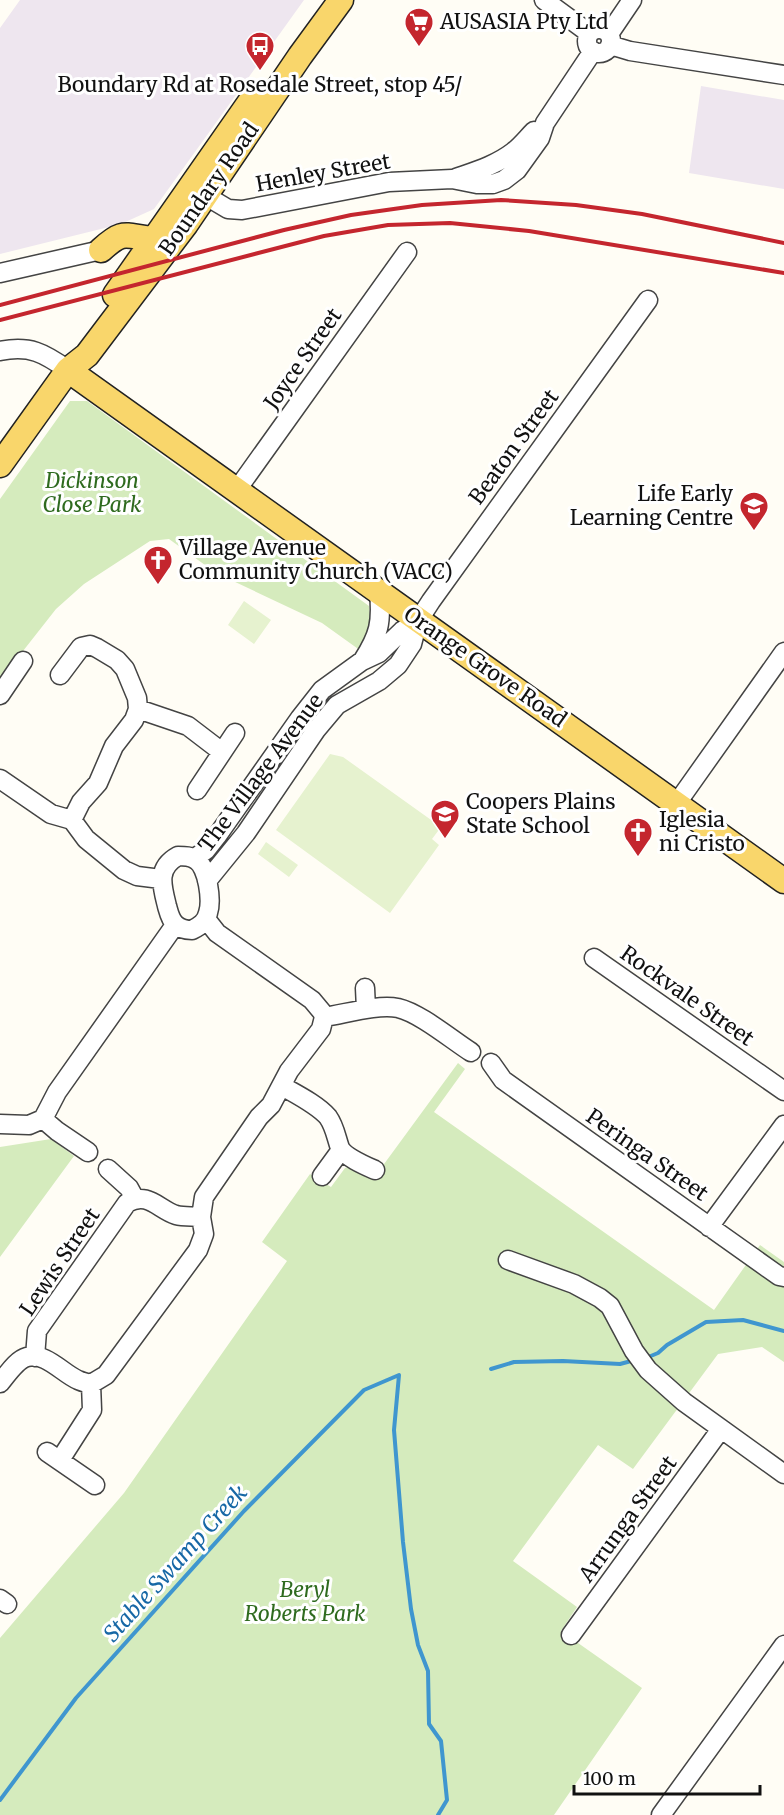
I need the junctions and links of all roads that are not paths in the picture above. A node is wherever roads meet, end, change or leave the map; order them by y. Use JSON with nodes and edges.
{"nodes":[{"id":1,"x":322,"y":0,"type":"edge"},
{"id":2,"x":341,"y":0,"type":"edge"},
{"id":3,"x":544,"y":0,"type":"edge"},
{"id":4,"x":632,"y":0,"type":"edge"},
{"id":5,"x":590,"y":33,"type":"junction"},
{"id":6,"x":610,"y":40,"type":"junction"},
{"id":7,"x":593,"y":51,"type":"junction"},
{"id":8,"x":784,"y":75,"type":"edge"},
{"id":9,"x":206,"y":196,"type":"junction"},
{"id":10,"x":153,"y":239,"type":"junction"},
{"id":11,"x":101,"y":250,"type":"joint"},
{"id":12,"x":407,"y":252,"type":"dead end"},
{"id":13,"x":0,"y":273,"type":"edge"},
{"id":14,"x":648,"y":300,"type":"dead end"},
{"id":15,"x":0,"y":351,"type":"edge"},
{"id":16,"x":68,"y":370,"type":"junction"},
{"id":17,"x":0,"y":465,"type":"edge"},
{"id":18,"x":236,"y":491,"type":"junction"},
{"id":19,"x":379,"y":593,"type":"junction"},
{"id":20,"x":418,"y":621,"type":"junction"},
{"id":21,"x":784,"y":652,"type":"edge"},
{"id":22,"x":24,"y":661,"type":"dead end"},
{"id":23,"x":362,"y":661,"type":"junction"},
{"id":24,"x":60,"y":675,"type":"dead end"},
{"id":25,"x":0,"y":695,"type":"edge"},
{"id":26,"x":138,"y":710,"type":"junction"},
{"id":27,"x":235,"y":733,"type":"dead end"},
{"id":28,"x":222,"y":752,"type":"junction"},
{"id":29,"x":0,"y":779,"type":"edge"},
{"id":30,"x":196,"y":790,"type":"dead end"},
{"id":31,"x":677,"y":803,"type":"junction"},
{"id":32,"x":72,"y":820,"type":"junction"},
{"id":33,"x":195,"y":858,"type":"junction"},
{"id":34,"x":161,"y":879,"type":"junction"},
{"id":35,"x":207,"y":881,"type":"junction"},
{"id":36,"x":784,"y":881,"type":"edge"},
{"id":37,"x":206,"y":919,"type":"junction"},
{"id":38,"x":176,"y":925,"type":"junction"},
{"id":39,"x":594,"y":958,"type":"dead end"},
{"id":40,"x":365,"y":988,"type":"dead end"},
{"id":41,"x":366,"y":1009,"type":"junction"},
{"id":42,"x":324,"y":1017,"type":"junction"},
{"id":43,"x":471,"y":1052,"type":"dead end"},
{"id":44,"x":491,"y":1063,"type":"dead end"},
{"id":45,"x":282,"y":1086,"type":"junction"},
{"id":46,"x":784,"y":1091,"type":"edge"},
{"id":47,"x":43,"y":1119,"type":"junction"},
{"id":48,"x":0,"y":1124,"type":"edge"},
{"id":49,"x":784,"y":1125,"type":"edge"},
{"id":50,"x":341,"y":1150,"type":"junction"},
{"id":51,"x":88,"y":1152,"type":"dead end"},
{"id":52,"x":108,"y":1169,"type":"dead end"},
{"id":53,"x":375,"y":1170,"type":"dead end"},
{"id":54,"x":322,"y":1176,"type":"dead end"},
{"id":55,"x":135,"y":1199,"type":"junction"},
{"id":56,"x":201,"y":1217,"type":"junction"},
{"id":57,"x":709,"y":1227,"type":"junction"},
{"id":58,"x":508,"y":1260,"type":"dead end"},
{"id":59,"x":784,"y":1277,"type":"edge"},
{"id":60,"x":35,"y":1357,"type":"junction"},
{"id":61,"x":0,"y":1383,"type":"edge"},
{"id":62,"x":92,"y":1384,"type":"junction"},
{"id":63,"x":721,"y":1429,"type":"junction"},
{"id":64,"x":784,"y":1474,"type":"edge"},
{"id":65,"x":95,"y":1485,"type":"dead end"},
{"id":66,"x":571,"y":1635,"type":"dead end"},
{"id":67,"x":784,"y":1645,"type":"edge"},
{"id":68,"x":661,"y":1815,"type":"edge"}],
"edges":[{"from":1,"to":10,"type":"main road","name":"Boundary Road"},
{"from":2,"to":9,"type":"main road","name":"Boundary Road"},
{"from":3,"to":5,"type":"street"},
{"from":4,"to":6,"type":"street"},
{"from":5,"to":6,"type":"street"},
{"from":5,"to":7,"type":"street"},
{"from":6,"to":7,"type":"street"},
{"from":6,"to":8,"type":"street"},
{"from":7,"to":9,"type":"street","name":"Henley Street"},
{"from":9,"to":16,"type":"main road","name":"Boundary Road"},
{"from":10,"to":11,"type":"main road"},
{"from":10,"to":16,"type":"main road","name":"Boundary Road"},
{"from":11,"to":13,"type":"street"},
{"from":12,"to":18,"type":"street","name":"Joyce Street"},
{"from":14,"to":20,"type":"street","name":"Beaton Street"},
{"from":15,"to":16,"type":"street"},
{"from":16,"to":17,"type":"main road","name":"Boundary Road"},
{"from":16,"to":18,"type":"main road","name":"Orange Grove Road"},
{"from":18,"to":19,"type":"main road","name":"Orange Grove Road"},
{"from":19,"to":20,"type":"main road","name":"Orange Grove Road"},
{"from":19,"to":23,"type":"street"},
{"from":20,"to":23,"type":"street","name":"The Village Avenue"},
{"from":20,"to":31,"type":"main road","name":"Orange Grove Road"},
{"from":20,"to":35,"type":"street","name":"The Village Avenue"},
{"from":21,"to":31,"type":"street"},
{"from":22,"to":25,"type":"street"},
{"from":23,"to":33,"type":"street","name":"The Village Avenue"},
{"from":24,"to":26,"type":"street"},
{"from":26,"to":28,"type":"street"},
{"from":26,"to":32,"type":"street"},
{"from":27,"to":28,"type":"street"},
{"from":28,"to":30,"type":"street"},
{"from":29,"to":32,"type":"street"},
{"from":31,"to":36,"type":"main road","name":"Orange Grove Road"},
{"from":32,"to":34,"type":"street"},
{"from":33,"to":34,"type":"street","name":"The Village Avenue"},
{"from":33,"to":35,"type":"street","name":"The Village Avenue"},
{"from":34,"to":38,"type":"street"},
{"from":35,"to":37,"type":"street","name":"The Village Avenue"},
{"from":37,"to":38,"type":"street"},
{"from":37,"to":42,"type":"street"},
{"from":38,"to":47,"type":"street"},
{"from":39,"to":46,"type":"street","name":"Rockvale Street"},
{"from":40,"to":41,"type":"street"},
{"from":41,"to":42,"type":"street"},
{"from":41,"to":43,"type":"street"},
{"from":42,"to":45,"type":"street"},
{"from":44,"to":57,"type":"street","name":"Peringa Street"},
{"from":45,"to":50,"type":"street"},
{"from":45,"to":56,"type":"street"},
{"from":47,"to":48,"type":"street"},
{"from":47,"to":51,"type":"street"},
{"from":49,"to":57,"type":"street"},
{"from":50,"to":53,"type":"street"},
{"from":50,"to":54,"type":"street"},
{"from":52,"to":55,"type":"street"},
{"from":55,"to":56,"type":"street"},
{"from":55,"to":60,"type":"street","name":"Lewis Street"},
{"from":56,"to":62,"type":"street"},
{"from":57,"to":59,"type":"street","name":"Peringa Street"},
{"from":58,"to":63,"type":"street"},
{"from":60,"to":61,"type":"street"},
{"from":60,"to":62,"type":"street"},
{"from":62,"to":65,"type":"street"},
{"from":63,"to":64,"type":"street"},
{"from":63,"to":66,"type":"street","name":"Arrunga Street"},
{"from":67,"to":68,"type":"street"}]}
